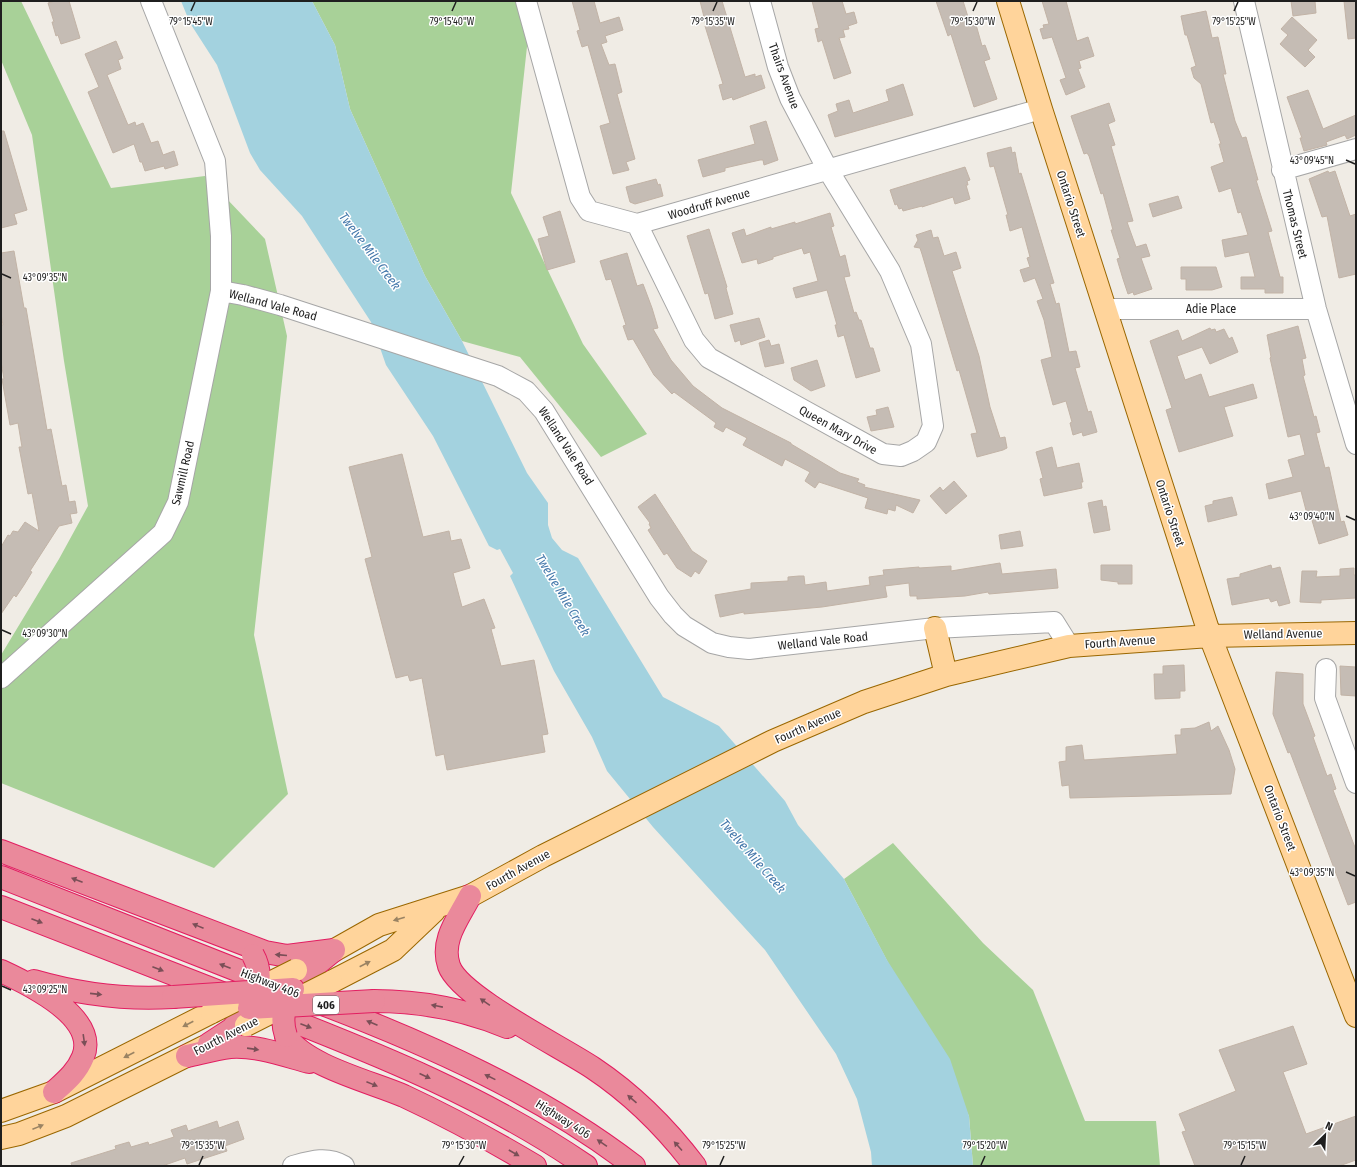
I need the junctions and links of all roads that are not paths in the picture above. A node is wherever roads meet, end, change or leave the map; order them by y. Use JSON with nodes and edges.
{"nodes":[{"id":1,"x":151,"y":1,"type":"edge"},
{"id":2,"x":526,"y":1,"type":"edge"},
{"id":3,"x":760,"y":1,"type":"edge"},
{"id":4,"x":1008,"y":1,"type":"edge"},
{"id":5,"x":1244,"y":1,"type":"edge"},
{"id":6,"x":1041,"y":109,"type":"junction"},
{"id":7,"x":1356,"y":149,"type":"edge"},
{"id":8,"x":828,"y":170,"type":"junction"},
{"id":9,"x":1282,"y":170,"type":"junction"},
{"id":10,"x":637,"y":224,"type":"junction"},
{"id":11,"x":221,"y":291,"type":"junction"},
{"id":12,"x":1105,"y":309,"type":"junction"},
{"id":13,"x":1316,"y":309,"type":"junction"},
{"id":14,"x":1356,"y":444,"type":"edge"},
{"id":15,"x":935,"y":628,"type":"junction"},
{"id":16,"x":1356,"y":633,"type":"edge"},
{"id":17,"x":1210,"y":636,"type":"junction"},
{"id":18,"x":1069,"y":646,"type":"junction"},
{"id":19,"x":1326,"y":669,"type":"dead end"},
{"id":20,"x":946,"y":675,"type":"junction"},
{"id":21,"x":1,"y":678,"type":"edge"},
{"id":22,"x":1348,"y":736,"type":"edge"},
{"id":23,"x":1356,"y":782,"type":"edge"},
{"id":24,"x":1,"y":851,"type":"edge"},
{"id":25,"x":1,"y":877,"type":"edge"},
{"id":26,"x":470,"y":896,"type":"junction"},
{"id":27,"x":1,"y":907,"type":"edge"},
{"id":28,"x":437,"y":908,"type":"junction"},
{"id":29,"x":234,"y":941,"type":"junction"},
{"id":30,"x":334,"y":950,"type":"junction"},
{"id":31,"x":2,"y":972,"type":"edge"},
{"id":32,"x":295,"y":984,"type":"junction"},
{"id":33,"x":248,"y":1011,"type":"junction"},
{"id":34,"x":1356,"y":1016,"type":"edge"},
{"id":35,"x":565,"y":1052,"type":"junction"},
{"id":36,"x":187,"y":1056,"type":"junction"},
{"id":37,"x":336,"y":1070,"type":"junction"},
{"id":38,"x":54,"y":1092,"type":"junction"},
{"id":39,"x":1,"y":1111,"type":"edge"},
{"id":40,"x":1,"y":1138,"type":"edge"},
{"id":41,"x":301,"y":1164,"type":"edge"},
{"id":42,"x":344,"y":1166,"type":"edge"},
{"id":43,"x":536,"y":1166,"type":"edge"},
{"id":44,"x":586,"y":1166,"type":"edge"},
{"id":45,"x":634,"y":1166,"type":"edge"},
{"id":46,"x":695,"y":1166,"type":"edge"}],
"edges":[{"from":1,"to":11,"type":"street","name":"Welland Vale Road"},
{"from":2,"to":10,"type":"street"},
{"from":3,"to":8,"type":"street","name":"Thairs Avenue"},
{"from":4,"to":6,"type":"main road","name":"Ontario Street"},
{"from":5,"to":9,"type":"street","name":"Thomas Street"},
{"from":6,"to":8,"type":"street","name":"Woodruff Avenue"},
{"from":6,"to":12,"type":"main road","name":"Ontario Street"},
{"from":7,"to":9,"type":"street"},
{"from":8,"to":10,"type":"street","name":"Woodruff Avenue"},
{"from":8,"to":10,"type":"street","name":"Queen Mary Drive"},
{"from":9,"to":13,"type":"street","name":"Thomas Street"},
{"from":11,"to":15,"type":"street","name":"Welland Vale Road"},
{"from":11,"to":21,"type":"street","name":"Sawmill Road"},
{"from":12,"to":13,"type":"street","name":"Adie Place"},
{"from":12,"to":17,"type":"main road","name":"Ontario Street"},
{"from":13,"to":14,"type":"street","name":"Thomas Street"},
{"from":15,"to":18,"type":"street","name":"Welland Vale Road"},
{"from":15,"to":20,"type":"main road"},
{"from":16,"to":17,"type":"main road","name":"Welland Avenue"},
{"from":17,"to":18,"type":"main road","name":"Fourth Avenue"},
{"from":17,"to":34,"type":"main road","name":"Ontario Street"},
{"from":18,"to":20,"type":"main road","name":"Fourth Avenue"},
{"from":19,"to":22,"type":"street"},
{"from":20,"to":26,"type":"main road","name":"Fourth Avenue"},
{"from":22,"to":23,"type":"street"},
{"from":29,"to":24,"type":"highway","one_way":true},
{"from":45,"to":25,"type":"highway","name":"Highway 406","number":"406","one_way":true},
{"from":26,"to":28,"type":"main road","name":"Fourth Avenue"},
{"from":35,"to":26,"type":"highway","one_way":true},
{"from":27,"to":44,"type":"highway","number":"406","one_way":true},
{"from":28,"to":30,"type":"main road","name":"Fourth Avenue","one_way":true},
{"from":32,"to":28,"type":"main road","name":"Fourth Avenue","one_way":true,"bridge":true},
{"from":30,"to":29,"type":"highway","one_way":true},
{"from":29,"to":33,"type":"highway","bridge":true},
{"from":30,"to":32,"type":"main road","name":"Fourth Avenue"},
{"from":31,"to":33,"type":"highway","one_way":true,"bridge":true},
{"from":31,"to":38,"type":"highway","one_way":true},
{"from":32,"to":33,"type":"highway","bridge":true},
{"from":32,"to":33,"type":"main road","name":"Fourth Avenue","bridge":true},
{"from":35,"to":32,"type":"highway","one_way":true,"bridge":true},
{"from":32,"to":37,"type":"highway","bridge":true},
{"from":33,"to":36,"type":"main road","name":"Fourth Avenue"},
{"from":33,"to":38,"type":"main road","name":"Fourth Avenue","one_way":true,"bridge":true},
{"from":46,"to":35,"type":"highway","one_way":true},
{"from":36,"to":37,"type":"highway","one_way":true},
{"from":40,"to":36,"type":"main road","name":"Fourth Avenue","one_way":true},
{"from":37,"to":43,"type":"highway","one_way":true},
{"from":38,"to":39,"type":"main road","name":"Fourth Avenue"},
{"from":41,"to":42,"type":"street"}]}
